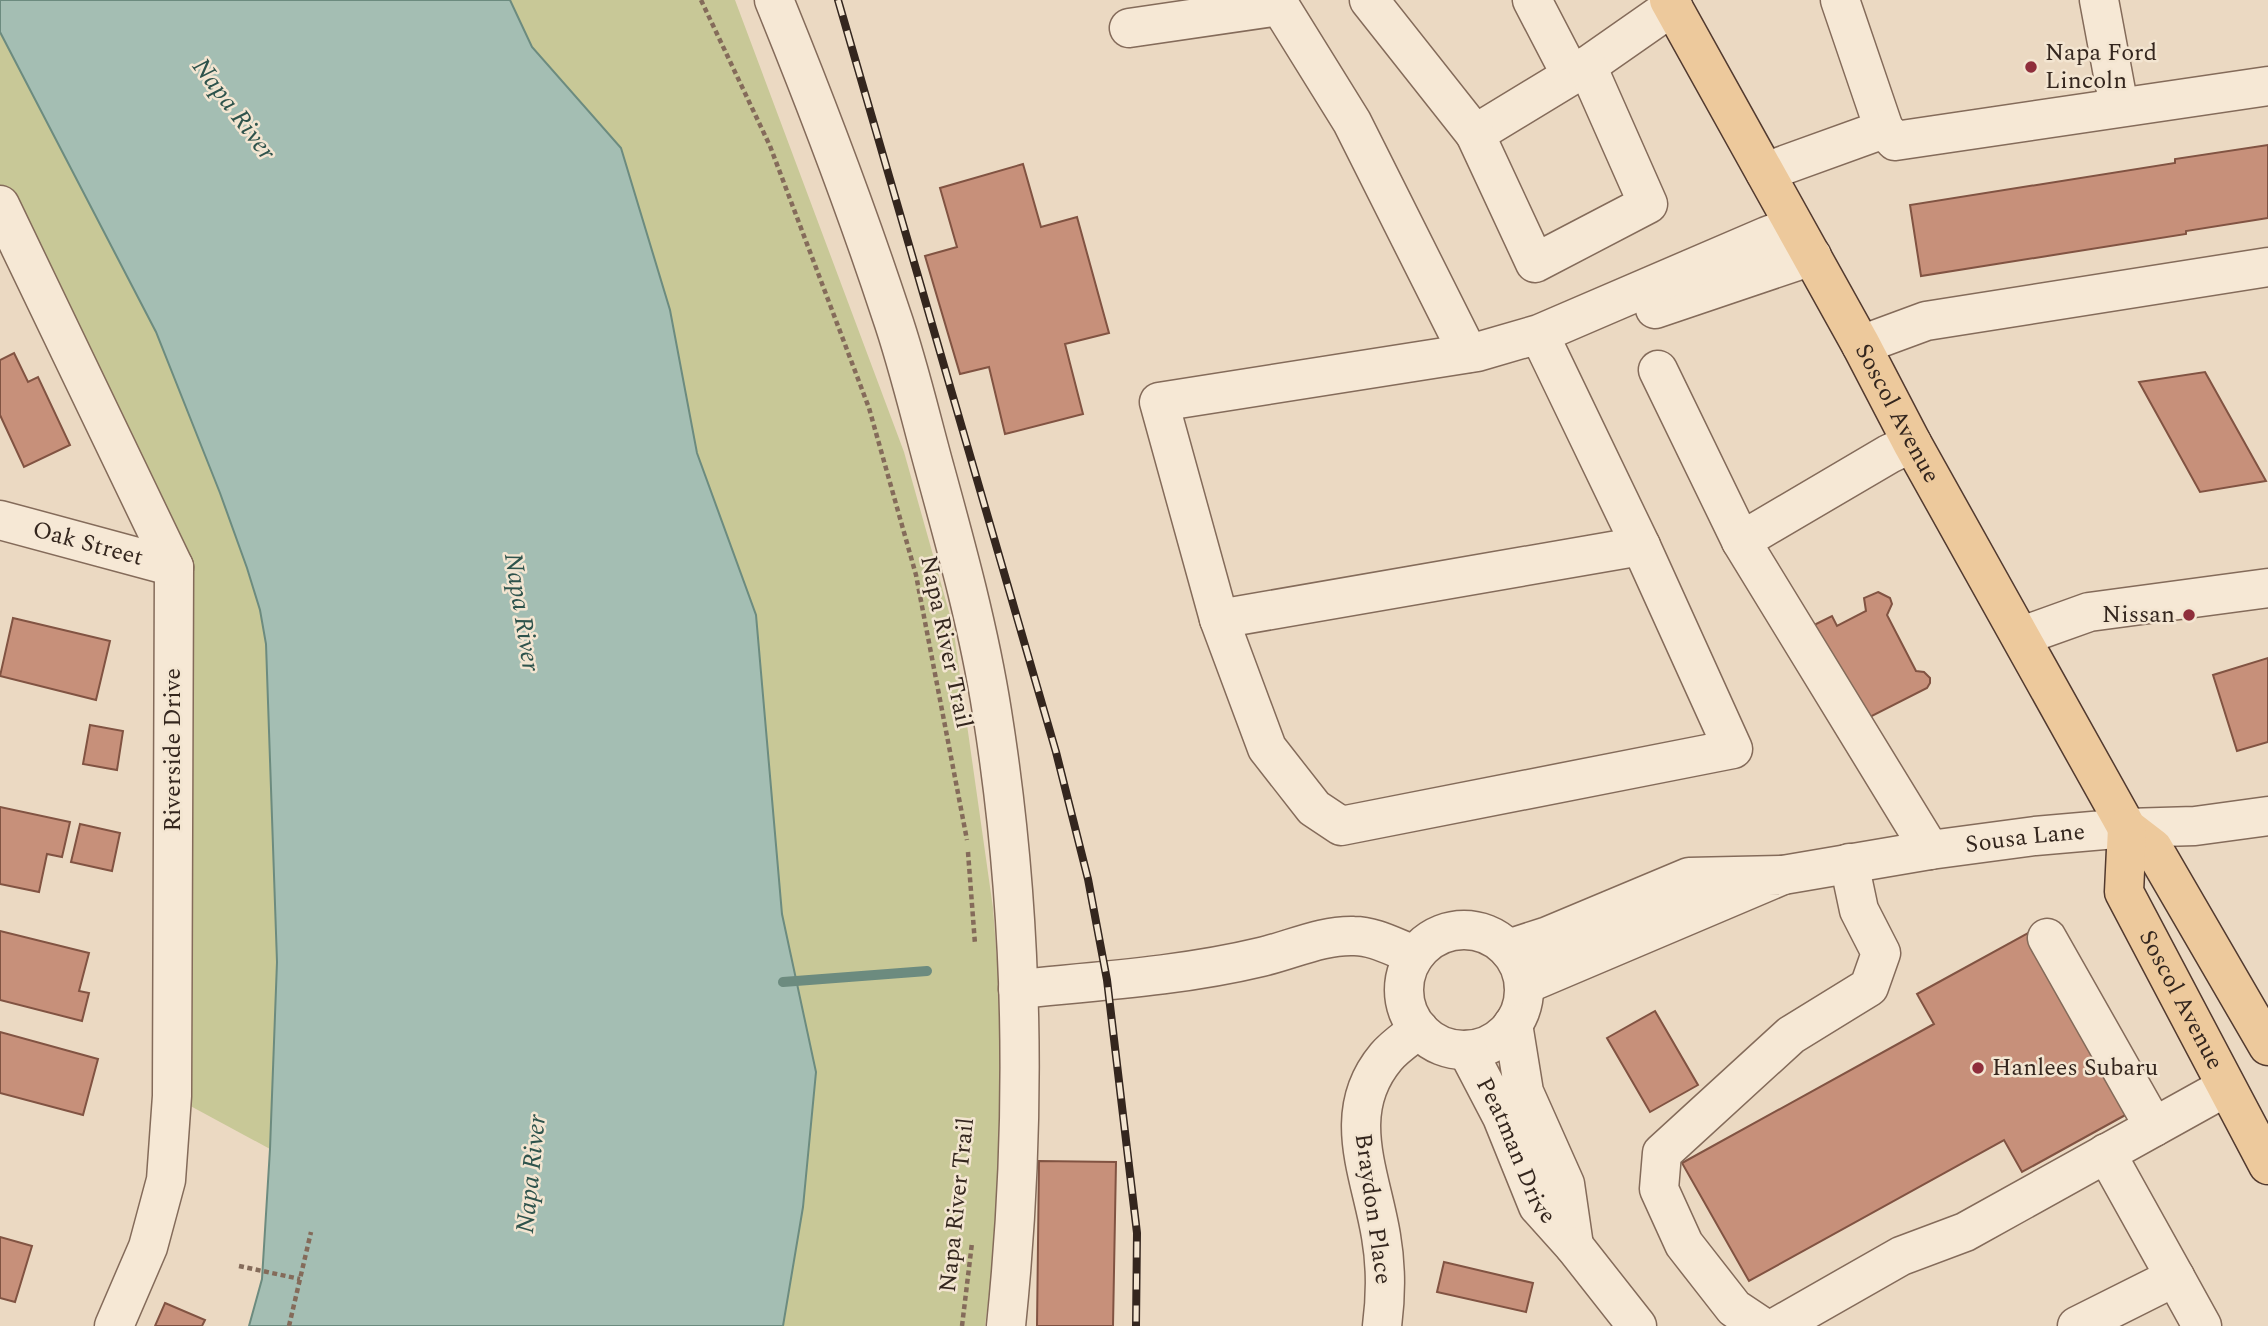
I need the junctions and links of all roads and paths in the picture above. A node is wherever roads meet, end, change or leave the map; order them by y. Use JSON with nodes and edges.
{"nodes":[{"id":1,"x":701,"y":0,"type":"edge"},
{"id":2,"x":774,"y":0,"type":"edge"},
{"id":3,"x":1369,"y":0,"type":"edge"},
{"id":4,"x":1532,"y":0,"type":"edge"},
{"id":5,"x":1840,"y":0,"type":"edge"},
{"id":6,"x":2099,"y":0,"type":"edge"},
{"id":7,"x":1671,"y":3,"type":"edge"},
{"id":8,"x":1129,"y":28,"type":"dead end"},
{"id":9,"x":1579,"y":71,"type":"junction"},
{"id":10,"x":2268,"y":86,"type":"edge"},
{"id":11,"x":2119,"y":107,"type":"junction"},
{"id":12,"x":1884,"y":129,"type":"junction"},
{"id":13,"x":1475,"y":134,"type":"junction"},
{"id":14,"x":1765,"y":172,"type":"junction"},
{"id":15,"x":0,"y":205,"type":"edge"},
{"id":16,"x":1803,"y":241,"type":"junction"},
{"id":17,"x":2268,"y":267,"type":"edge"},
{"id":18,"x":1556,"y":327,"type":"junction"},
{"id":19,"x":1861,"y":345,"type":"junction"},
{"id":20,"x":1468,"y":353,"type":"junction"},
{"id":21,"x":1658,"y":370,"type":"dead end"},
{"id":22,"x":1912,"y":443,"type":"junction"},
{"id":23,"x":0,"y":520,"type":"edge"},
{"id":24,"x":1741,"y":541,"type":"junction"},
{"id":25,"x":1642,"y":546,"type":"junction"},
{"id":26,"x":174,"y":567,"type":"junction"},
{"id":27,"x":2268,"y":589,"type":"edge"},
{"id":28,"x":1219,"y":619,"type":"junction"},
{"id":29,"x":2022,"y":636,"type":"junction"},
{"id":30,"x":2268,"y":816,"type":"edge"},
{"id":31,"x":2127,"y":828,"type":"junction"},
{"id":32,"x":1930,"y":850,"type":"junction"},
{"id":33,"x":1849,"y":863,"type":"junction"},
{"id":34,"x":1783,"y":875,"type":"junction"},
{"id":35,"x":2047,"y":938,"type":"dead end"},
{"id":36,"x":975,"y":948,"type":"dead end"},
{"id":37,"x":1508,"y":949,"type":"junction"},
{"id":38,"x":1415,"y":955,"type":"junction"},
{"id":39,"x":1524,"y":985,"type":"junction"},
{"id":40,"x":1018,"y":989,"type":"junction"},
{"id":41,"x":1513,"y":1024,"type":"junction"},
{"id":42,"x":1419,"y":1029,"type":"junction"},
{"id":43,"x":2268,"y":1046,"type":"edge"},
{"id":44,"x":1467,"y":1050,"type":"junction"},
{"id":45,"x":2226,"y":1087,"type":"junction"},
{"id":46,"x":2154,"y":1127,"type":"junction"},
{"id":47,"x":2106,"y":1153,"type":"junction"},
{"id":48,"x":2268,"y":1165,"type":"edge"},
{"id":49,"x":311,"y":1232,"type":"dead end"},
{"id":50,"x":973,"y":1237,"type":"dead end"},
{"id":51,"x":1574,"y":1246,"type":"junction"},
{"id":52,"x":239,"y":1266,"type":"dead end"},
{"id":53,"x":2175,"y":1277,"type":"junction"},
{"id":54,"x":300,"y":1279,"type":"junction"},
{"id":55,"x":2089,"y":1323,"type":"edge"},
{"id":56,"x":114,"y":1326,"type":"edge"},
{"id":57,"x":289,"y":1326,"type":"edge"},
{"id":58,"x":961,"y":1326,"type":"edge"},
{"id":59,"x":1006,"y":1326,"type":"edge"},
{"id":60,"x":1382,"y":1326,"type":"edge"},
{"id":61,"x":1637,"y":1326,"type":"edge"},
{"id":62,"x":1761,"y":1326,"type":"edge"},
{"id":63,"x":1778,"y":1326,"type":"edge"},
{"id":64,"x":2202,"y":1326,"type":"edge"}],
"edges":[{"from":1,"to":36,"type":"path","name":"Napa River Trail"},
{"from":2,"to":40,"type":"street"},
{"from":3,"to":13,"type":"street"},
{"from":4,"to":9,"type":"street"},
{"from":5,"to":12,"type":"street"},
{"from":6,"to":11,"type":"street"},
{"from":7,"to":9,"type":"street"},
{"from":7,"to":14,"type":"main road","name":"Soscol Avenue"},
{"from":8,"to":20,"type":"street"},
{"from":9,"to":13,"type":"street"},
{"from":9,"to":13,"type":"street"},
{"from":10,"to":11,"type":"street"},
{"from":11,"to":12,"type":"street"},
{"from":12,"to":14,"type":"street"},
{"from":14,"to":16,"type":"main road","name":"Soscol Avenue"},
{"from":15,"to":26,"type":"street","name":"Riverside Drive"},
{"from":16,"to":18,"type":"street"},
{"from":16,"to":19,"type":"main road","name":"Soscol Avenue"},
{"from":17,"to":19,"type":"street"},
{"from":18,"to":20,"type":"street"},
{"from":18,"to":25,"type":"street"},
{"from":19,"to":22,"type":"main road","name":"Soscol Avenue"},
{"from":20,"to":28,"type":"street"},
{"from":21,"to":24,"type":"street"},
{"from":22,"to":24,"type":"street"},
{"from":22,"to":29,"type":"main road","name":"Soscol Avenue"},
{"from":23,"to":26,"type":"street","name":"Oak Street"},
{"from":24,"to":32,"type":"street"},
{"from":25,"to":28,"type":"street"},
{"from":25,"to":28,"type":"street"},
{"from":26,"to":56,"type":"street","name":"Riverside Drive"},
{"from":27,"to":29,"type":"street"},
{"from":29,"to":31,"type":"main road","name":"Soscol Avenue"},
{"from":30,"to":31,"type":"street","name":"Sousa Lane"},
{"from":31,"to":32,"type":"street","name":"Sousa Lane"},
{"from":31,"to":43,"type":"main road","name":"Soscol Avenue"},
{"from":31,"to":45,"type":"main road","name":"Soscol Avenue"},
{"from":32,"to":33,"type":"street","name":"Sousa Lane"},
{"from":33,"to":34,"type":"street","name":"Sousa Lane"},
{"from":33,"to":62,"type":"street"},
{"from":34,"to":37,"type":"street","name":"Sousa Lane"},
{"from":34,"to":39,"type":"street","name":"Sousa Lane"},
{"from":35,"to":46,"type":"street"},
{"from":37,"to":38,"type":"street"},
{"from":37,"to":39,"type":"street"},
{"from":38,"to":40,"type":"street"},
{"from":38,"to":42,"type":"street"},
{"from":39,"to":41,"type":"street"},
{"from":40,"to":59,"type":"street"},
{"from":41,"to":44,"type":"street"},
{"from":41,"to":51,"type":"street","name":"Peatman Drive"},
{"from":42,"to":44,"type":"street"},
{"from":42,"to":60,"type":"street","name":"Braydon Place"},
{"from":44,"to":51,"type":"street","name":"Peatman Drive"},
{"from":45,"to":46,"type":"street"},
{"from":45,"to":48,"type":"main road","name":"Soscol Avenue"},
{"from":46,"to":47,"type":"street"},
{"from":47,"to":53,"type":"street"},
{"from":47,"to":63,"type":"street"},
{"from":49,"to":54,"type":"path"},
{"from":50,"to":58,"type":"path","name":"Napa River Trail"},
{"from":51,"to":61,"type":"street","name":"Peatman Drive"},
{"from":52,"to":54,"type":"path"},
{"from":53,"to":55,"type":"street"},
{"from":53,"to":64,"type":"street"},
{"from":54,"to":57,"type":"path"}]}
